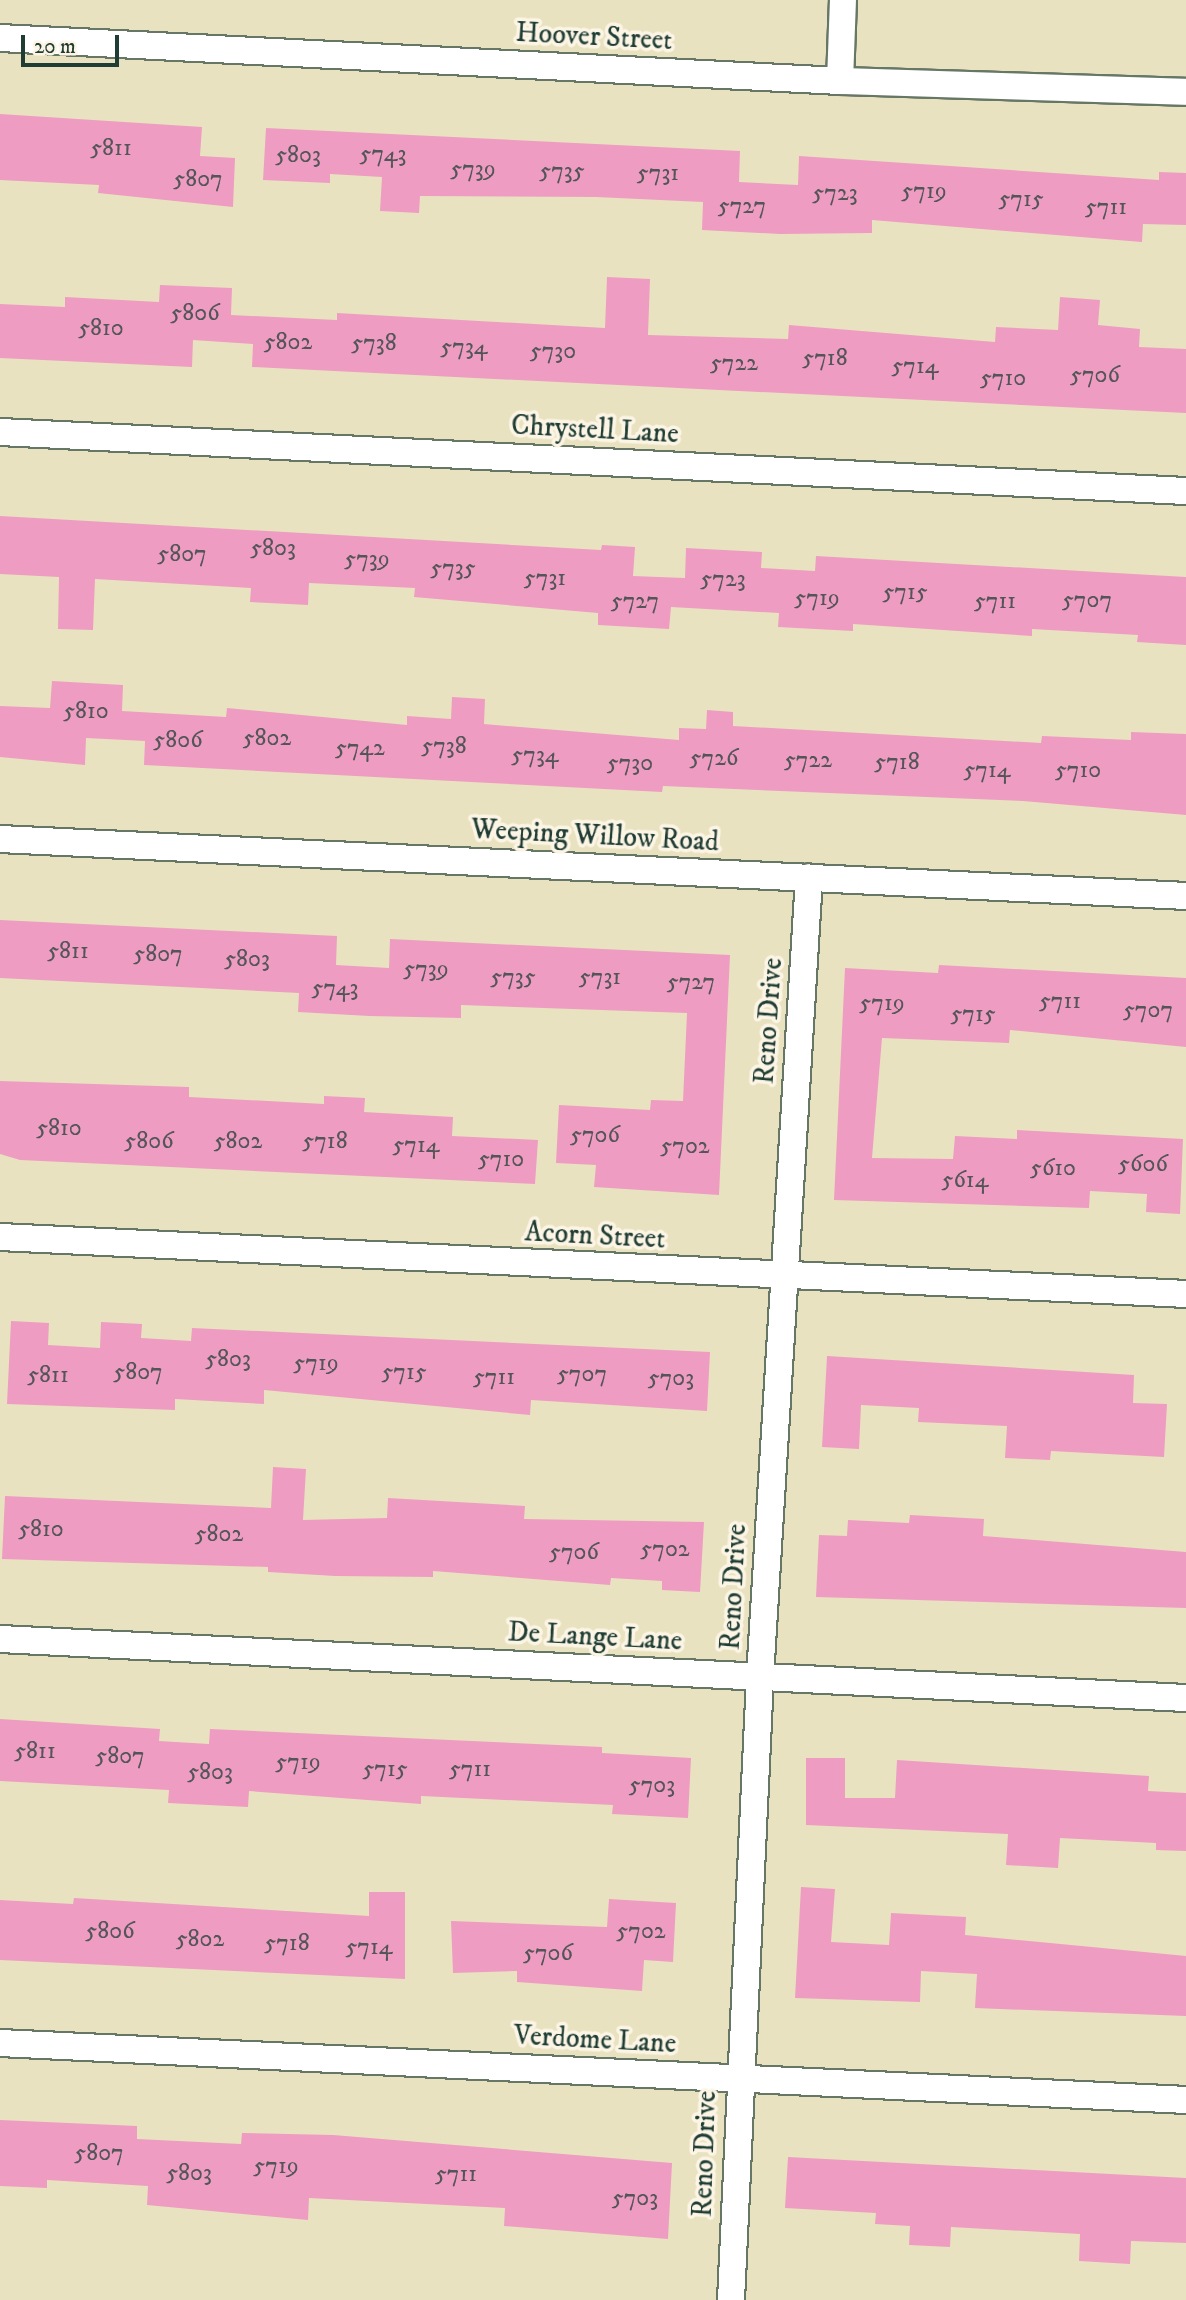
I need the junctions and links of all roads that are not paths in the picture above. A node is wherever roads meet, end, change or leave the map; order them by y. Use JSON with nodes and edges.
{"nodes":[{"id":1,"x":843,"y":0,"type":"edge"},
{"id":2,"x":0,"y":38,"type":"edge"},
{"id":3,"x":840,"y":82,"type":"junction"},
{"id":4,"x":1186,"y":92,"type":"edge"},
{"id":5,"x":0,"y":432,"type":"edge"},
{"id":6,"x":1186,"y":491,"type":"edge"},
{"id":7,"x":0,"y":839,"type":"edge"},
{"id":8,"x":809,"y":878,"type":"junction"},
{"id":9,"x":1186,"y":896,"type":"edge"},
{"id":10,"x":0,"y":1237,"type":"edge"},
{"id":11,"x":784,"y":1277,"type":"junction"},
{"id":12,"x":1186,"y":1294,"type":"edge"},
{"id":13,"x":0,"y":1639,"type":"edge"},
{"id":14,"x":760,"y":1677,"type":"junction"},
{"id":15,"x":1186,"y":1698,"type":"edge"},
{"id":16,"x":0,"y":2043,"type":"edge"},
{"id":17,"x":739,"y":2078,"type":"junction"},
{"id":18,"x":1186,"y":2100,"type":"edge"},
{"id":19,"x":731,"y":2300,"type":"edge"}],
"edges":[{"from":1,"to":3,"type":"street"},
{"from":2,"to":3,"type":"street","name":"Hoover Street"},
{"from":3,"to":4,"type":"street","name":"Hoover Street"},
{"from":5,"to":6,"type":"street","name":"Chrystell Lane"},
{"from":7,"to":8,"type":"street","name":"Weeping Willow Road"},
{"from":8,"to":9,"type":"street","name":"Weeping Willow Road"},
{"from":8,"to":11,"type":"street","name":"Reno Drive"},
{"from":10,"to":11,"type":"street","name":"Acorn Street"},
{"from":11,"to":12,"type":"street","name":"Acorn Street"},
{"from":11,"to":14,"type":"street","name":"Reno Drive"},
{"from":13,"to":14,"type":"street","name":"De Lange Lane"},
{"from":14,"to":15,"type":"street","name":"De Lange Lane"},
{"from":14,"to":17,"type":"street","name":"Reno Drive"},
{"from":16,"to":17,"type":"street","name":"Verdome Lane"},
{"from":17,"to":18,"type":"street","name":"Verdome Lane"},
{"from":17,"to":19,"type":"street","name":"Reno Drive"}]}
